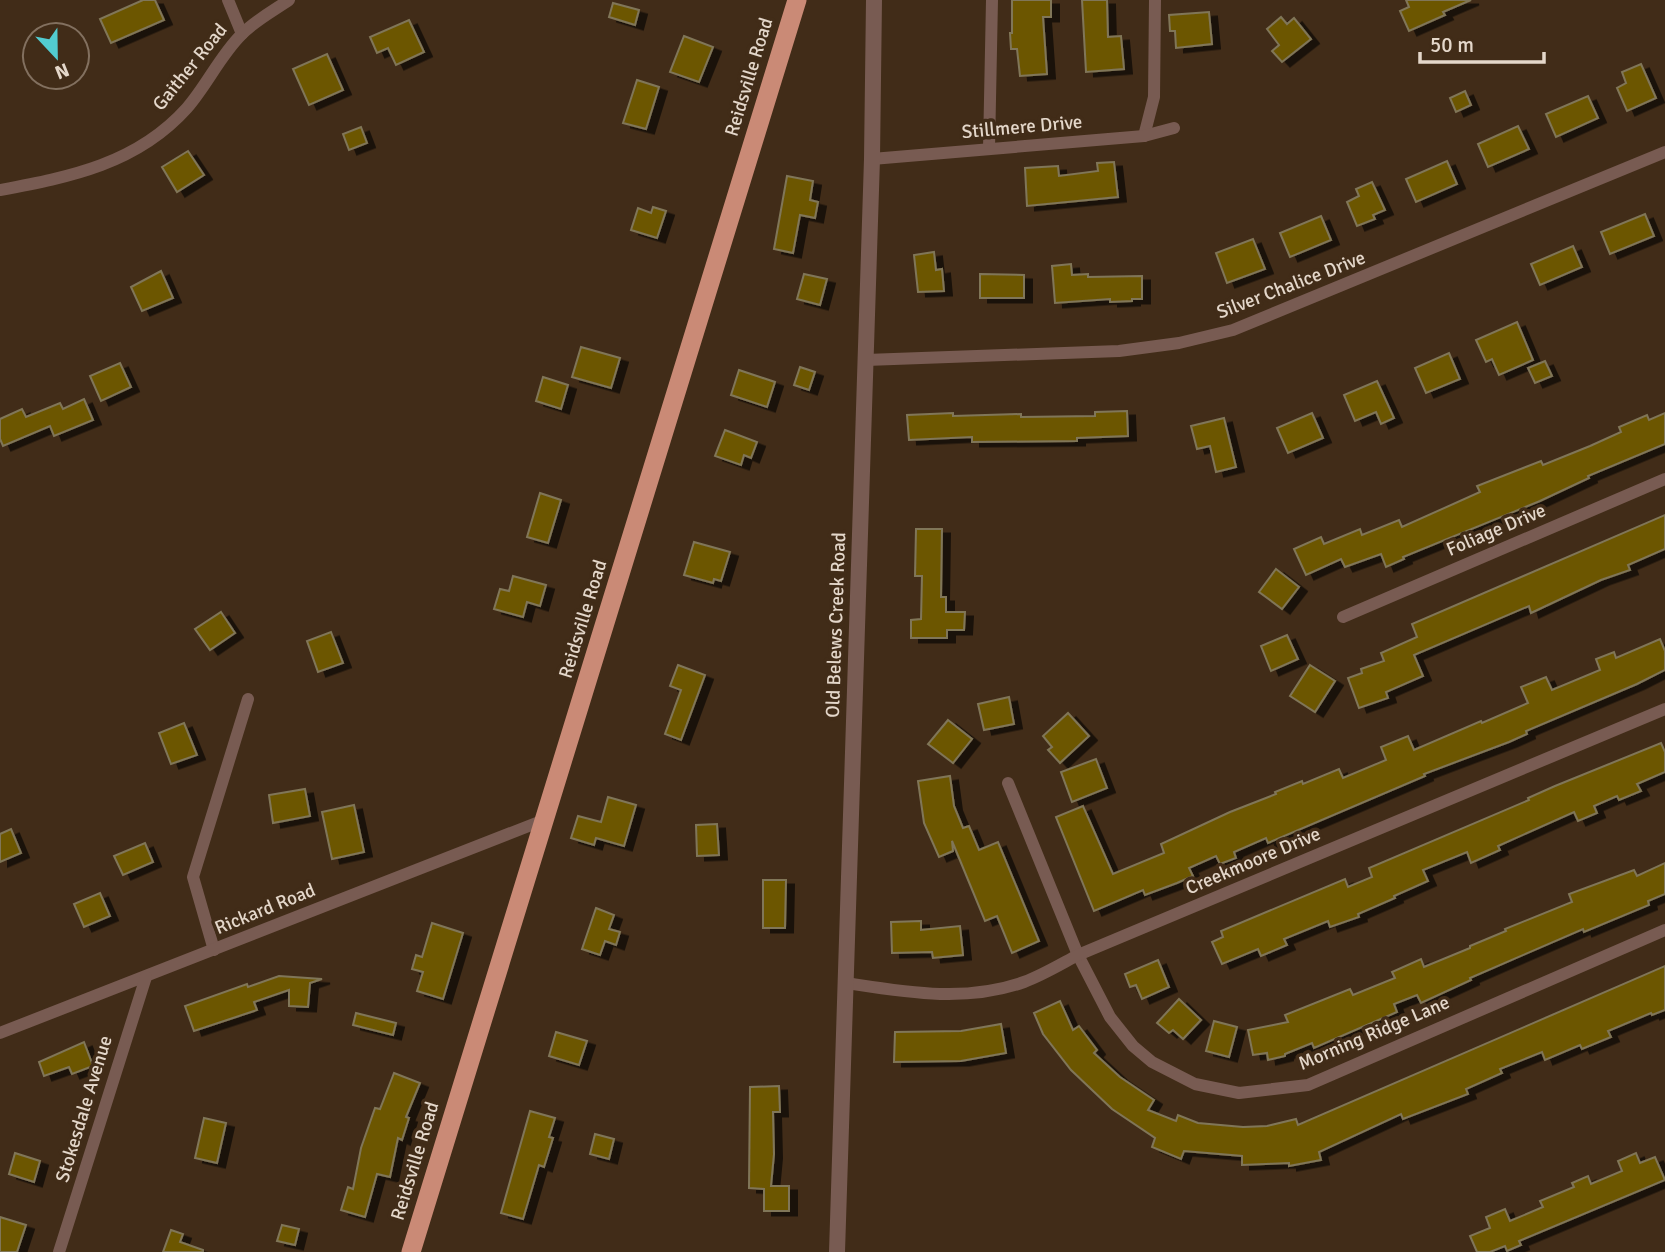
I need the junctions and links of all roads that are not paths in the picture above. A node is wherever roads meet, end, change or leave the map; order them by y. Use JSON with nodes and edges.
{"nodes":[{"id":1,"x":228,"y":0,"type":"edge"},
{"id":2,"x":289,"y":0,"type":"edge"},
{"id":3,"x":797,"y":0,"type":"edge"},
{"id":4,"x":874,"y":0,"type":"edge"},
{"id":5,"x":992,"y":0,"type":"edge"},
{"id":6,"x":1155,"y":0,"type":"edge"},
{"id":7,"x":242,"y":34,"type":"junction"},
{"id":8,"x":1174,"y":128,"type":"dead end"},
{"id":9,"x":1144,"y":136,"type":"junction"},
{"id":10,"x":989,"y":149,"type":"junction"},
{"id":11,"x":1665,"y":152,"type":"edge"},
{"id":12,"x":872,"y":159,"type":"junction"},
{"id":13,"x":0,"y":190,"type":"edge"},
{"id":14,"x":866,"y":360,"type":"junction"},
{"id":15,"x":1665,"y":479,"type":"edge"},
{"id":16,"x":1343,"y":617,"type":"dead end"},
{"id":17,"x":248,"y":699,"type":"dead end"},
{"id":18,"x":1665,"y":709,"type":"edge"},
{"id":19,"x":1008,"y":783,"type":"dead end"},
{"id":20,"x":544,"y":820,"type":"junction"},
{"id":21,"x":1665,"y":930,"type":"edge"},
{"id":22,"x":214,"y":950,"type":"junction"},
{"id":23,"x":1078,"y":955,"type":"junction"},
{"id":24,"x":145,"y":976,"type":"junction"},
{"id":25,"x":846,"y":983,"type":"junction"},
{"id":26,"x":0,"y":1033,"type":"edge"},
{"id":27,"x":59,"y":1252,"type":"edge"},
{"id":28,"x":411,"y":1252,"type":"edge"},
{"id":29,"x":837,"y":1252,"type":"edge"}],
"edges":[{"from":1,"to":7,"type":"street"},
{"from":2,"to":7,"type":"street","name":"Gaither Road"},
{"from":3,"to":20,"type":"highway","name":"Reidsville Road"},
{"from":4,"to":12,"type":"street","name":"Old Belews Creek Road"},
{"from":5,"to":10,"type":"street"},
{"from":6,"to":9,"type":"street"},
{"from":7,"to":13,"type":"street","name":"Gaither Road"},
{"from":8,"to":9,"type":"street","name":"Stillmere Drive"},
{"from":9,"to":10,"type":"street","name":"Stillmere Drive"},
{"from":10,"to":12,"type":"street","name":"Stillmere Drive"},
{"from":11,"to":14,"type":"street","name":"Silver Chalice Drive"},
{"from":12,"to":14,"type":"street","name":"Old Belews Creek Road"},
{"from":14,"to":25,"type":"street","name":"Old Belews Creek Road"},
{"from":15,"to":16,"type":"street","name":"Foliage Drive"},
{"from":17,"to":22,"type":"street"},
{"from":18,"to":23,"type":"street","name":"Creekmoore Drive"},
{"from":19,"to":23,"type":"street","name":"Morning Ridge Lane"},
{"from":20,"to":22,"type":"street","name":"Rickard Road"},
{"from":20,"to":28,"type":"highway","name":"Reidsville Road"},
{"from":21,"to":23,"type":"street","name":"Morning Ridge Lane"},
{"from":22,"to":24,"type":"street","name":"Rickard Road"},
{"from":23,"to":25,"type":"street","name":"Creekmoore Drive"},
{"from":24,"to":26,"type":"street","name":"Rickard Road"},
{"from":24,"to":27,"type":"street","name":"Stokesdale Avenue"},
{"from":25,"to":29,"type":"street","name":"Old Belews Creek Road"}]}
